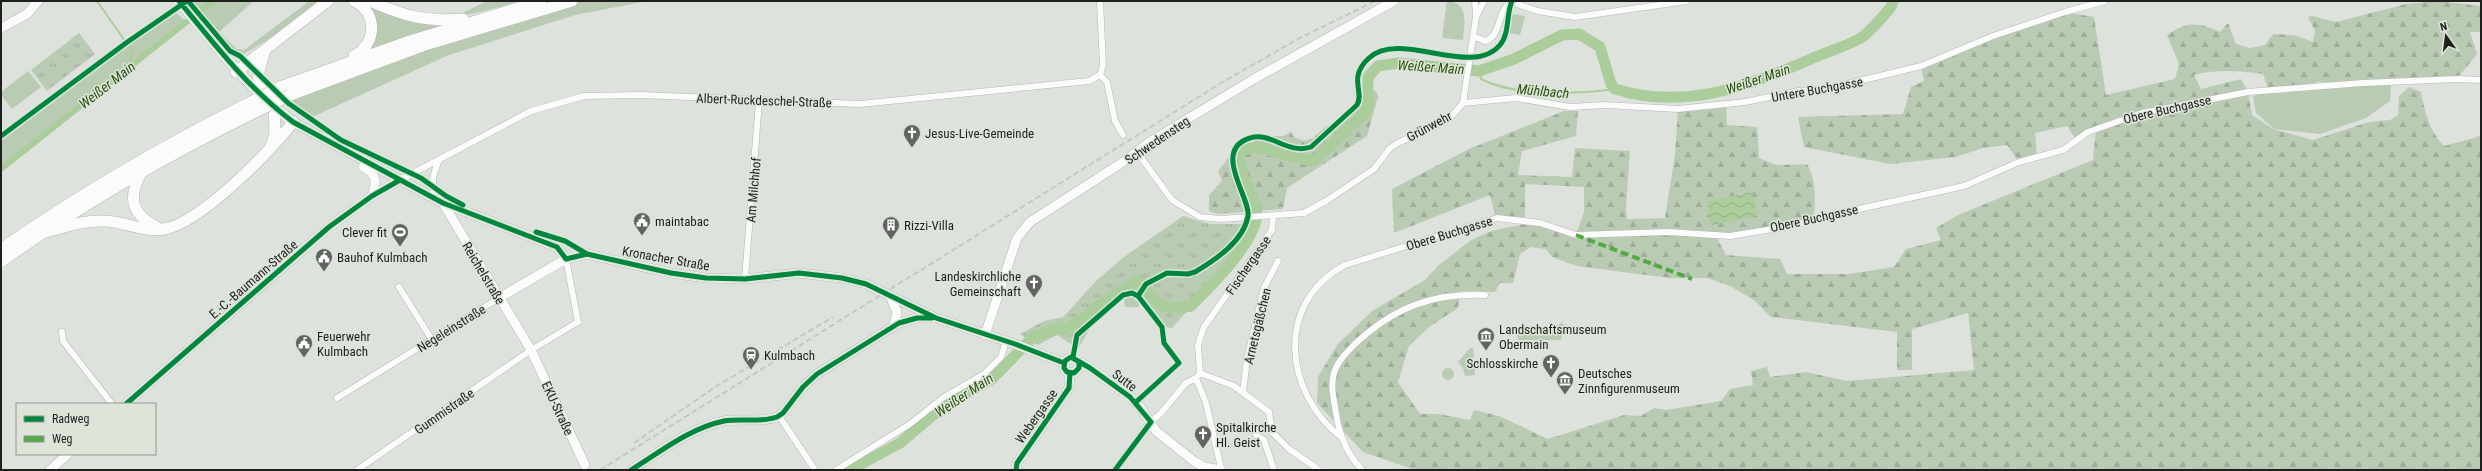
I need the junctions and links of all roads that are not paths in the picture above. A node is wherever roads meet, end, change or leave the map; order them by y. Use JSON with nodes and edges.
{"nodes":[{"id":1,"x":38,"y":1,"type":"edge"},
{"id":2,"x":328,"y":1,"type":"edge"},
{"id":3,"x":354,"y":1,"type":"edge"},
{"id":4,"x":370,"y":1,"type":"edge"},
{"id":5,"x":540,"y":1,"type":"edge"},
{"id":6,"x":572,"y":1,"type":"edge"},
{"id":7,"x":1100,"y":1,"type":"edge"},
{"id":8,"x":1394,"y":1,"type":"edge"},
{"id":9,"x":1475,"y":1,"type":"edge"},
{"id":10,"x":1484,"y":1,"type":"edge"},
{"id":11,"x":1686,"y":1,"type":"edge"},
{"id":12,"x":2105,"y":1,"type":"edge"},
{"id":13,"x":179,"y":2,"type":"edge"},
{"id":14,"x":483,"y":17,"type":"junction"},
{"id":15,"x":1476,"y":17,"type":"junction"},
{"id":16,"x":1,"y":28,"type":"edge"},
{"id":17,"x":1473,"y":36,"type":"junction"},
{"id":18,"x":265,"y":49,"type":"junction"},
{"id":19,"x":334,"y":66,"type":"junction"},
{"id":20,"x":236,"y":72,"type":"junction"},
{"id":21,"x":1100,"y":74,"type":"junction"},
{"id":22,"x":2481,"y":80,"type":"edge"},
{"id":23,"x":264,"y":98,"type":"junction"},
{"id":24,"x":1516,"y":98,"type":"joint"},
{"id":25,"x":759,"y":101,"type":"junction"},
{"id":26,"x":1463,"y":103,"type":"junction"},
{"id":27,"x":274,"y":107,"type":"junction"},
{"id":28,"x":247,"y":110,"type":"junction"},
{"id":29,"x":294,"y":122,"type":"junction"},
{"id":30,"x":1123,"y":135,"type":"dead end"},
{"id":31,"x":271,"y":148,"type":"junction"},
{"id":32,"x":1137,"y":152,"type":"junction"},
{"id":33,"x":347,"y":153,"type":"junction"},
{"id":34,"x":439,"y":160,"type":"junction"},
{"id":35,"x":143,"y":170,"type":"junction"},
{"id":36,"x":400,"y":180,"type":"junction"},
{"id":37,"x":372,"y":196,"type":"junction"},
{"id":38,"x":435,"y":197,"type":"junction"},
{"id":39,"x":443,"y":203,"type":"junction"},
{"id":40,"x":1273,"y":217,"type":"junction"},
{"id":41,"x":163,"y":230,"type":"junction"},
{"id":42,"x":42,"y":233,"type":"junction"},
{"id":43,"x":1,"y":249,"type":"edge"},
{"id":44,"x":566,"y":258,"type":"junction"},
{"id":45,"x":1278,"y":261,"type":"dead end"},
{"id":46,"x":1,"y":262,"type":"edge"},
{"id":47,"x":745,"y":279,"type":"junction"},
{"id":48,"x":399,"y":287,"type":"dead end"},
{"id":49,"x":1485,"y":295,"type":"dead end"},
{"id":50,"x":499,"y":298,"type":"junction"},
{"id":51,"x":891,"y":298,"type":"junction"},
{"id":52,"x":936,"y":318,"type":"junction"},
{"id":53,"x":894,"y":326,"type":"junction"},
{"id":54,"x":62,"y":332,"type":"dead end"},
{"id":55,"x":985,"y":335,"type":"junction"},
{"id":56,"x":432,"y":340,"type":"junction"},
{"id":57,"x":1011,"y":343,"type":"junction"},
{"id":58,"x":531,"y":350,"type":"junction"},
{"id":59,"x":1079,"y":362,"type":"junction"},
{"id":60,"x":1064,"y":364,"type":"junction"},
{"id":61,"x":1070,"y":373,"type":"junction"},
{"id":62,"x":1200,"y":373,"type":"junction"},
{"id":63,"x":1196,"y":378,"type":"junction"},
{"id":64,"x":1243,"y":392,"type":"junction"},
{"id":65,"x":337,"y":398,"type":"dead end"},
{"id":66,"x":111,"y":403,"type":"edge"},
{"id":67,"x":127,"y":403,"type":"edge"},
{"id":68,"x":779,"y":416,"type":"junction"},
{"id":69,"x":1150,"y":422,"type":"junction"},
{"id":70,"x":1256,"y":434,"type":"dead end"},
{"id":71,"x":1342,"y":438,"type":"junction"},
{"id":72,"x":67,"y":455,"type":"edge"},
{"id":73,"x":585,"y":465,"type":"dead end"},
{"id":74,"x":1221,"y":469,"type":"edge"},
{"id":75,"x":50,"y":470,"type":"edge"},
{"id":76,"x":357,"y":470,"type":"edge"},
{"id":77,"x":631,"y":470,"type":"edge"},
{"id":78,"x":815,"y":470,"type":"edge"},
{"id":79,"x":836,"y":470,"type":"edge"},
{"id":80,"x":1016,"y":470,"type":"edge"},
{"id":81,"x":1115,"y":470,"type":"edge"},
{"id":82,"x":1274,"y":470,"type":"edge"},
{"id":83,"x":1319,"y":470,"type":"edge"},
{"id":84,"x":1362,"y":470,"type":"edge"}],
"edges":[{"from":1,"to":16,"type":"street"},
{"from":2,"to":18,"type":"highway"},
{"from":3,"to":19,"type":"highway"},
{"from":4,"to":14,"type":"highway"},
{"from":5,"to":14,"type":"highway"},
{"from":6,"to":28,"type":"highway","bridge":true},
{"from":7,"to":21,"type":"street"},
{"from":8,"to":32,"type":"street","name":"Schwedensteg"},
{"from":9,"to":15,"type":"street"},
{"from":10,"to":15,"type":"street"},
{"from":11,"to":17,"type":"street"},
{"from":12,"to":24,"type":"street","name":"Untere Buchgasse"},
{"from":13,"to":20,"type":"main road"},
{"from":14,"to":19,"type":"highway"},
{"from":15,"to":17,"type":"street"},
{"from":17,"to":26,"type":"street"},
{"from":18,"to":20,"type":"highway"},
{"from":18,"to":23,"type":"highway"},
{"from":19,"to":28,"type":"highway","bridge":true},
{"from":20,"to":23,"type":"main road"},
{"from":21,"to":25,"type":"street","name":"Albert-Ruckdeschel-Straße"},
{"from":21,"to":30,"type":"street"},
{"from":22,"to":71,"type":"street","name":"Obere Buchgasse"},
{"from":23,"to":27,"type":"main road"},
{"from":24,"to":26,"type":"street","name":"Grünwehr"},
{"from":25,"to":34,"type":"street","name":"Albert-Ruckdeschel-Straße"},
{"from":25,"to":47,"type":"street","name":"Am Milchhof"},
{"from":26,"to":40,"type":"street","name":"Grünwehr"},
{"from":27,"to":29,"type":"main road"},
{"from":27,"to":31,"type":"highway"},
{"from":28,"to":35,"type":"highway"},
{"from":28,"to":43,"type":"highway"},
{"from":29,"to":31,"type":"highway"},
{"from":29,"to":33,"type":"street"},
{"from":31,"to":41,"type":"highway"},
{"from":32,"to":40,"type":"street"},
{"from":32,"to":55,"type":"street","name":"Schwedensteg"},
{"from":33,"to":36,"type":"street"},
{"from":33,"to":37,"type":"street"},
{"from":34,"to":36,"type":"street","name":"Albert-Ruckdeschel-Straße"},
{"from":34,"to":38,"type":"street"},
{"from":35,"to":41,"type":"highway"},
{"from":35,"to":42,"type":"highway"},
{"from":36,"to":37,"type":"street","name":"E.-C.-Baumann-Straße"},
{"from":36,"to":38,"type":"street"},
{"from":37,"to":67,"type":"street","name":"E.-C.-Baumann-Straße"},
{"from":38,"to":39,"type":"street","name":"Reichelstraße"},
{"from":39,"to":44,"type":"street"},
{"from":39,"to":50,"type":"street","name":"Reichelstraße"},
{"from":40,"to":62,"type":"street","name":"Fischergasse"},
{"from":41,"to":42,"type":"highway"},
{"from":42,"to":46,"type":"highway"},
{"from":44,"to":47,"type":"street","name":"Kronacher Straße"},
{"from":44,"to":50,"type":"street","name":"Negeleinstraße"},
{"from":44,"to":58,"type":"street","name":"Gummistraße"},
{"from":45,"to":64,"type":"street","name":"Arnetsgäßchen"},
{"from":47,"to":51,"type":"street","name":"Kronacher Straße"},
{"from":48,"to":56,"type":"street"},
{"from":49,"to":71,"type":"street"},
{"from":50,"to":56,"type":"street","name":"Negeleinstraße"},
{"from":50,"to":58,"type":"street","name":"Reichelstraße"},
{"from":51,"to":52,"type":"street","name":"Kronacher Straße"},
{"from":51,"to":53,"type":"street"},
{"from":52,"to":53,"type":"street"},
{"from":52,"to":55,"type":"street","name":"Kronacher Straße"},
{"from":53,"to":68,"type":"street"},
{"from":54,"to":66,"type":"street"},
{"from":55,"to":57,"type":"street"},
{"from":56,"to":65,"type":"street","name":"Negeleinstraße"},
{"from":57,"to":60,"type":"street"},
{"from":57,"to":79,"type":"street"},
{"from":58,"to":73,"type":"street","name":"EKU-Straße"},
{"from":58,"to":76,"type":"street","name":"Gummistraße"},
{"from":59,"to":60,"type":"street"},
{"from":59,"to":61,"type":"street"},
{"from":59,"to":69,"type":"street","name":"Sutte"},
{"from":60,"to":61,"type":"street"},
{"from":61,"to":80,"type":"street","name":"Webergasse"},
{"from":62,"to":63,"type":"street"},
{"from":62,"to":64,"type":"street"},
{"from":63,"to":69,"type":"street"},
{"from":63,"to":74,"type":"street"},
{"from":64,"to":83,"type":"street"},
{"from":68,"to":77,"type":"street"},
{"from":68,"to":78,"type":"street"},
{"from":69,"to":74,"type":"street","name":"Sutte"},
{"from":69,"to":81,"type":"street"},
{"from":70,"to":82,"type":"street"},
{"from":71,"to":84,"type":"street"},
{"from":72,"to":75,"type":"street"}]}
